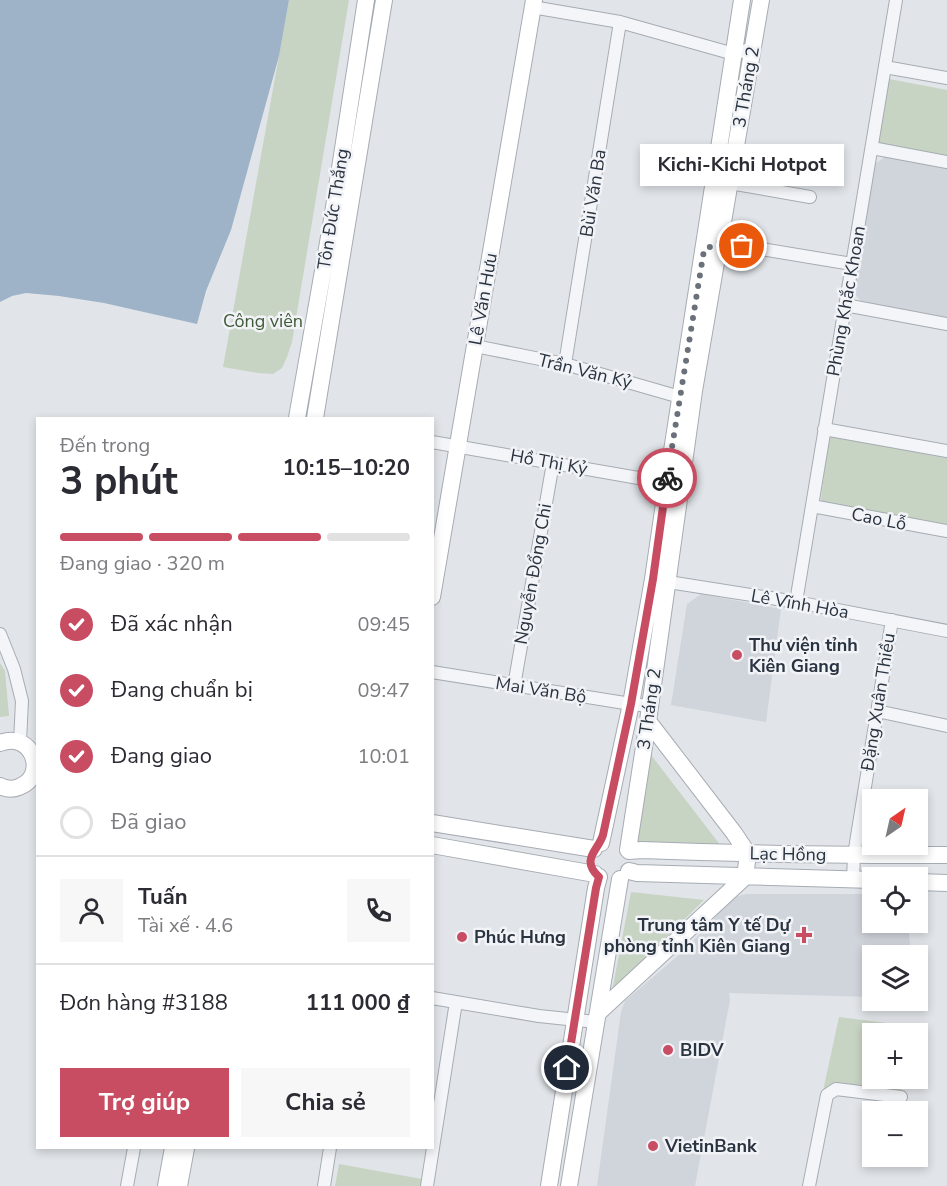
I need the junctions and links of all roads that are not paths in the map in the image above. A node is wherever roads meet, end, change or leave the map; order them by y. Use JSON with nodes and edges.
{"nodes":[{"id":1,"x":366,"y":0,"type":"edge"},
{"id":2,"x":384,"y":0,"type":"edge"},
{"id":3,"x":742,"y":0,"type":"edge"},
{"id":4,"x":761,"y":0,"type":"edge"},
{"id":5,"x":896,"y":0,"type":"edge"},
{"id":6,"x":533,"y":3,"type":"edge"},
{"id":7,"x":620,"y":22,"type":"junction"},
{"id":8,"x":753,"y":48,"type":"junction"},
{"id":9,"x":734,"y":54,"type":"junction"},
{"id":10,"x":885,"y":67,"type":"junction"},
{"id":11,"x":947,"y":78,"type":"edge"},
{"id":12,"x":872,"y":148,"type":"junction"},
{"id":13,"x":947,"y":162,"type":"edge"},
{"id":14,"x":730,"y":183,"type":"junction"},
{"id":15,"x":810,"y":197,"type":"dead end"},
{"id":16,"x":719,"y":242,"type":"junction"},
{"id":17,"x":704,"y":250,"type":"junction"},
{"id":18,"x":852,"y":264,"type":"junction"},
{"id":19,"x":845,"y":305,"type":"junction"},
{"id":20,"x":947,"y":324,"type":"edge"},
{"id":21,"x":475,"y":346,"type":"junction"},
{"id":22,"x":565,"y":364,"type":"junction"},
{"id":23,"x":687,"y":394,"type":"junction"},
{"id":24,"x":297,"y":417,"type":"edge"},
{"id":25,"x":315,"y":417,"type":"edge"},
{"id":26,"x":824,"y":429,"type":"junction"},
{"id":27,"x":434,"y":442,"type":"edge"},
{"id":28,"x":458,"y":447,"type":"junction"},
{"id":29,"x":947,"y":451,"type":"edge"},
{"id":30,"x":553,"y":463,"type":"junction"},
{"id":31,"x":667,"y":483,"type":"junction"},
{"id":32,"x":812,"y":506,"type":"junction"},
{"id":33,"x":947,"y":531,"type":"edge"},
{"id":34,"x":660,"y":580,"type":"junction"},
{"id":35,"x":434,"y":585,"type":"edge"},
{"id":36,"x":796,"y":602,"type":"junction"},
{"id":37,"x":892,"y":620,"type":"junction"},
{"id":38,"x":947,"y":631,"type":"edge"},
{"id":39,"x":0,"y":634,"type":"edge"},
{"id":40,"x":434,"y":672,"type":"edge"},
{"id":41,"x":514,"y":686,"type":"junction"},
{"id":42,"x":631,"y":704,"type":"junction"},
{"id":43,"x":877,"y":711,"type":"junction"},
{"id":44,"x":649,"y":713,"type":"junction"},
{"id":45,"x":947,"y":726,"type":"edge"},
{"id":46,"x":0,"y":743,"type":"edge"},
{"id":47,"x":29,"y":748,"type":"edge"},
{"id":48,"x":34,"y":779,"type":"edge"},
{"id":49,"x":0,"y":786,"type":"edge"},
{"id":50,"x":434,"y":823,"type":"edge"},
{"id":51,"x":434,"y":844,"type":"edge"},
{"id":52,"x":598,"y":846,"type":"junction"},
{"id":53,"x":629,"y":850,"type":"junction"},
{"id":54,"x":748,"y":854,"type":"junction"},
{"id":55,"x":854,"y":855,"type":"junction"},
{"id":56,"x":947,"y":855,"type":"edge"},
{"id":57,"x":597,"y":875,"type":"junction"},
{"id":58,"x":624,"y":875,"type":"junction"},
{"id":59,"x":745,"y":877,"type":"junction"},
{"id":60,"x":853,"y":879,"type":"junction"},
{"id":61,"x":862,"y":879,"type":"edge"},
{"id":62,"x":928,"y":882,"type":"edge"},
{"id":63,"x":947,"y":883,"type":"edge"},
{"id":64,"x":434,"y":998,"type":"edge"},
{"id":65,"x":456,"y":1002,"type":"junction"},
{"id":66,"x":597,"y":1018,"type":"junction"},
{"id":67,"x":575,"y":1021,"type":"junction"},
{"id":68,"x":901,"y":1097,"type":"dead end"},
{"id":69,"x":434,"y":1142,"type":"edge"},
{"id":70,"x":134,"y":1149,"type":"edge"},
{"id":71,"x":173,"y":1149,"type":"edge"},
{"id":72,"x":186,"y":1149,"type":"edge"},
{"id":73,"x":330,"y":1149,"type":"edge"},
{"id":74,"x":433,"y":1149,"type":"edge"},
{"id":75,"x":128,"y":1186,"type":"edge"},
{"id":76,"x":166,"y":1186,"type":"edge"},
{"id":77,"x":179,"y":1186,"type":"edge"},
{"id":78,"x":324,"y":1186,"type":"edge"},
{"id":79,"x":427,"y":1186,"type":"edge"},
{"id":80,"x":549,"y":1186,"type":"edge"},
{"id":81,"x":569,"y":1186,"type":"edge"},
{"id":82,"x":809,"y":1186,"type":"edge"}],
"edges":[{"from":1,"to":24,"type":"main road","name":"Tôn Đức Thắng"},
{"from":2,"to":25,"type":"main road","name":"Tôn Đức Thắng"},
{"from":3,"to":9,"type":"main road","name":"3 Tháng 2"},
{"from":4,"to":8,"type":"main road","name":"3 Tháng 2"},
{"from":5,"to":10,"type":"street","name":"Phùng Khắc Khoan"},
{"from":6,"to":7,"type":"street"},
{"from":6,"to":21,"type":"main road","name":"Lê Văn Hưu"},
{"from":7,"to":9,"type":"street"},
{"from":7,"to":22,"type":"street","name":"Bùi Văn Ba"},
{"from":8,"to":9,"type":"street"},
{"from":8,"to":14,"type":"main road","name":"3 Tháng 2"},
{"from":9,"to":17,"type":"main road","name":"3 Tháng 2"},
{"from":10,"to":11,"type":"street"},
{"from":10,"to":12,"type":"street","name":"Phùng Khắc Khoan"},
{"from":12,"to":13,"type":"street"},
{"from":12,"to":18,"type":"street","name":"Phùng Khắc Khoan"},
{"from":14,"to":15,"type":"street"},
{"from":14,"to":16,"type":"main road","name":"3 Tháng 2"},
{"from":16,"to":17,"type":"street"},
{"from":16,"to":18,"type":"street"},
{"from":16,"to":23,"type":"main road","name":"3 Tháng 2"},
{"from":17,"to":23,"type":"main road","name":"3 Tháng 2"},
{"from":18,"to":19,"type":"street","name":"Phùng Khắc Khoan"},
{"from":19,"to":20,"type":"street"},
{"from":19,"to":26,"type":"street","name":"Phùng Khắc Khoan"},
{"from":21,"to":22,"type":"street","name":"Trần Văn Kỷ"},
{"from":21,"to":28,"type":"main road","name":"Lê Văn Hưu"},
{"from":22,"to":23,"type":"street","name":"Trần Văn Kỷ"},
{"from":23,"to":31,"type":"main road","name":"3 Tháng 2"},
{"from":23,"to":34,"type":"main road","name":"3 Tháng 2"},
{"from":26,"to":29,"type":"street"},
{"from":26,"to":32,"type":"street","name":"Phùng Khắc Khoan"},
{"from":27,"to":28,"type":"street","name":"Hồ Thị Kỷ"},
{"from":28,"to":30,"type":"street","name":"Hồ Thị Kỷ"},
{"from":28,"to":35,"type":"main road","name":"Lê Văn Hưu"},
{"from":30,"to":31,"type":"street","name":"Hồ Thị Kỷ"},
{"from":30,"to":41,"type":"street","name":"Nguyễn Đổng Chi"},
{"from":31,"to":34,"type":"main road","name":"3 Tháng 2"},
{"from":32,"to":33,"type":"street","name":"Cao Lỗ"},
{"from":32,"to":36,"type":"street","name":"Phùng Khắc Khoan"},
{"from":34,"to":36,"type":"street","name":"Lê Vĩnh Hòa"},
{"from":34,"to":42,"type":"main road","name":"3 Tháng 2"},
{"from":34,"to":44,"type":"main road","name":"3 Tháng 2"},
{"from":36,"to":37,"type":"street","name":"Lê Vĩnh Hòa"},
{"from":37,"to":38,"type":"street","name":"Lê Vĩnh Hòa"},
{"from":37,"to":43,"type":"street","name":"Đặng Xuân Thiều"},
{"from":39,"to":47,"type":"street"},
{"from":40,"to":41,"type":"street","name":"Mai Văn Bộ"},
{"from":41,"to":42,"type":"street","name":"Mai Văn Bộ"},
{"from":42,"to":44,"type":"street","name":"Mai Văn Bộ"},
{"from":42,"to":52,"type":"main road","name":"3 Tháng 2"},
{"from":43,"to":45,"type":"street"},
{"from":43,"to":55,"type":"street","name":"Đặng Xuân Thiều"},
{"from":44,"to":53,"type":"main road","name":"3 Tháng 2"},
{"from":44,"to":54,"type":"main road"},
{"from":46,"to":47,"type":"main road"},
{"from":47,"to":48,"type":"main road"},
{"from":48,"to":49,"type":"main road"},
{"from":50,"to":52,"type":"main road"},
{"from":51,"to":57,"type":"main road"},
{"from":52,"to":53,"type":"main road"},
{"from":52,"to":57,"type":"main road"},
{"from":53,"to":54,"type":"main road","name":"Lạc Hồng"},
{"from":53,"to":58,"type":"main road"},
{"from":54,"to":55,"type":"main road","name":"Lạc Hồng"},
{"from":54,"to":59,"type":"main road"},
{"from":55,"to":56,"type":"main road","name":"Lạc Hồng"},
{"from":55,"to":60,"type":"street","name":"Đặng Xuân Thiều"},
{"from":57,"to":58,"type":"main road"},
{"from":57,"to":67,"type":"main road"},
{"from":58,"to":59,"type":"main road","name":"Lạc Hồng"},
{"from":58,"to":66,"type":"main road"},
{"from":59,"to":60,"type":"main road","name":"Lạc Hồng"},
{"from":59,"to":66,"type":"main road"},
{"from":60,"to":61,"type":"main road","name":"Lạc Hồng"},
{"from":62,"to":63,"type":"main road"},
{"from":64,"to":65,"type":"street"},
{"from":65,"to":67,"type":"street"},
{"from":65,"to":69,"type":"street"},
{"from":66,"to":67,"type":"street"},
{"from":66,"to":81,"type":"main road"},
{"from":67,"to":80,"type":"main road"},
{"from":68,"to":82,"type":"street"},
{"from":70,"to":75,"type":"street"},
{"from":71,"to":76,"type":"main road"},
{"from":72,"to":77,"type":"main road"},
{"from":73,"to":78,"type":"street"},
{"from":74,"to":79,"type":"street"}]}
